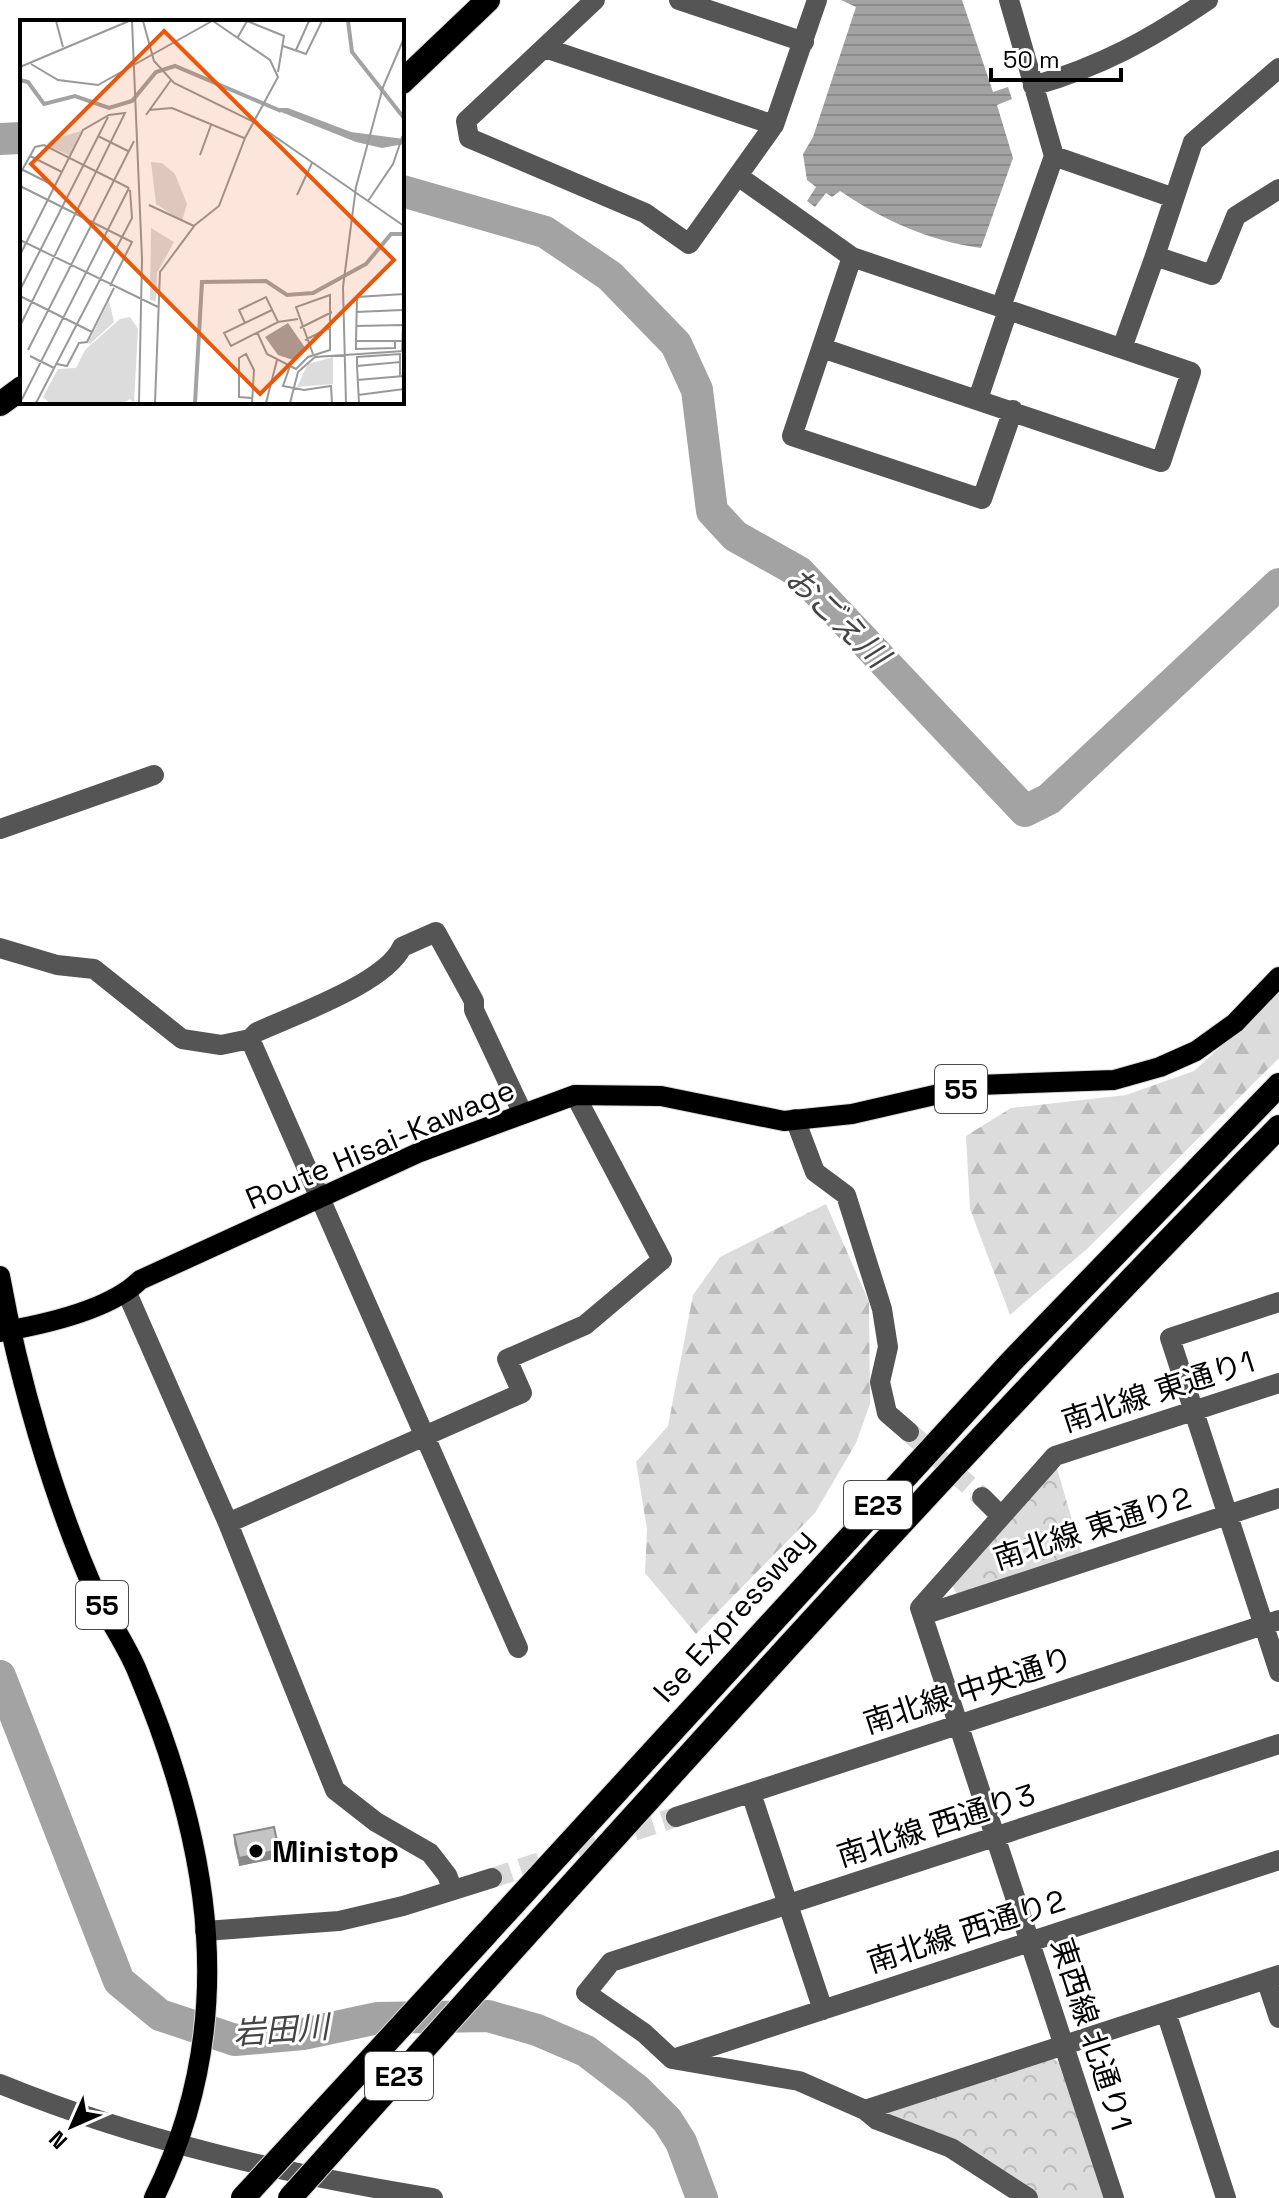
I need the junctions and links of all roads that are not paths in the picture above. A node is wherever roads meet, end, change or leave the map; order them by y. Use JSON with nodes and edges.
{"nodes":[{"id":1,"x":488,"y":0,"type":"edge"},
{"id":2,"x":595,"y":0,"type":"edge"},
{"id":3,"x":679,"y":0,"type":"edge"},
{"id":4,"x":817,"y":0,"type":"edge"},
{"id":5,"x":1009,"y":0,"type":"edge"},
{"id":6,"x":1208,"y":0,"type":"edge"},
{"id":7,"x":804,"y":42,"type":"junction"},
{"id":8,"x":545,"y":48,"type":"junction"},
{"id":9,"x":1279,"y":68,"type":"edge"},
{"id":10,"x":404,"y":80,"type":"edge"},
{"id":11,"x":1033,"y":86,"type":"junction"},
{"id":12,"x":774,"y":125,"type":"junction"},
{"id":13,"x":1054,"y":156,"type":"junction"},
{"id":14,"x":738,"y":176,"type":"junction"},
{"id":15,"x":1279,"y":189,"type":"edge"},
{"id":16,"x":1174,"y":198,"type":"junction"},
{"id":17,"x":1155,"y":256,"type":"junction"},
{"id":18,"x":852,"y":257,"type":"junction"},
{"id":19,"x":1004,"y":308,"type":"junction"},
{"id":20,"x":822,"y":348,"type":"junction"},
{"id":21,"x":1122,"y":348,"type":"junction"},
{"id":22,"x":20,"y":389,"type":"edge"},
{"id":23,"x":978,"y":399,"type":"junction"},
{"id":24,"x":0,"y":404,"type":"edge"},
{"id":25,"x":1013,"y":410,"type":"junction"},
{"id":26,"x":154,"y":775,"type":"dead end"},
{"id":27,"x":0,"y":829,"type":"edge"},
{"id":28,"x":0,"y":948,"type":"edge"},
{"id":29,"x":1279,"y":977,"type":"edge"},
{"id":30,"x":250,"y":1039,"type":"junction"},
{"id":31,"x":1279,"y":1085,"type":"edge"},
{"id":32,"x":575,"y":1095,"type":"junction"},
{"id":33,"x":523,"y":1114,"type":"junction"},
{"id":34,"x":795,"y":1119,"type":"junction"},
{"id":35,"x":1279,"y":1127,"type":"edge"},
{"id":36,"x":322,"y":1200,"type":"junction"},
{"id":37,"x":0,"y":1276,"type":"edge"},
{"id":38,"x":127,"y":1293,"type":"junction"},
{"id":39,"x":1279,"y":1302,"type":"edge"},
{"id":40,"x":5,"y":1331,"type":"edge"},
{"id":41,"x":1279,"y":1383,"type":"edge"},
{"id":42,"x":1194,"y":1411,"type":"junction"},
{"id":43,"x":909,"y":1432,"type":"tunnel mouth"},
{"id":44,"x":424,"y":1435,"type":"junction"},
{"id":45,"x":982,"y":1497,"type":"tunnel mouth"},
{"id":46,"x":1279,"y":1498,"type":"edge"},
{"id":47,"x":1227,"y":1515,"type":"junction"},
{"id":48,"x":1001,"y":1516,"type":"junction"},
{"id":49,"x":228,"y":1523,"type":"junction"},
{"id":50,"x":923,"y":1615,"type":"junction"},
{"id":51,"x":1271,"y":1623,"type":"edge"},
{"id":52,"x":518,"y":1648,"type":"dead end"},
{"id":53,"x":1279,"y":1672,"type":"edge"},
{"id":54,"x":959,"y":1725,"type":"junction"},
{"id":55,"x":1279,"y":1744,"type":"edge"},
{"id":56,"x":751,"y":1793,"type":"junction"},
{"id":57,"x":676,"y":1817,"type":"tunnel mouth"},
{"id":58,"x":996,"y":1837,"type":"junction"},
{"id":59,"x":1279,"y":1860,"type":"edge"},
{"id":60,"x":492,"y":1878,"type":"tunnel mouth"},
{"id":61,"x":453,"y":1890,"type":"junction"},
{"id":62,"x":788,"y":1905,"type":"junction"},
{"id":63,"x":205,"y":1931,"type":"junction"},
{"id":64,"x":1030,"y":1942,"type":"junction"},
{"id":65,"x":1272,"y":1977,"type":"edge"},
{"id":66,"x":823,"y":2010,"type":"junction"},
{"id":67,"x":1166,"y":2012,"type":"junction"},
{"id":68,"x":1279,"y":2018,"type":"edge"},
{"id":69,"x":1064,"y":2045,"type":"junction"},
{"id":70,"x":672,"y":2059,"type":"junction"},
{"id":71,"x":0,"y":2084,"type":"edge"},
{"id":72,"x":865,"y":2110,"type":"junction"},
{"id":73,"x":179,"y":2136,"type":"junction"},
{"id":74,"x":154,"y":2198,"type":"edge"},
{"id":75,"x":243,"y":2198,"type":"edge"},
{"id":76,"x":290,"y":2198,"type":"edge"},
{"id":77,"x":433,"y":2198,"type":"edge"},
{"id":78,"x":1028,"y":2198,"type":"edge"},
{"id":79,"x":1114,"y":2198,"type":"edge"},
{"id":80,"x":1226,"y":2198,"type":"edge"}],
"edges":[{"from":1,"to":10,"type":"highway"},
{"from":2,"to":8,"type":"street"},
{"from":3,"to":7,"type":"street"},
{"from":4,"to":7,"type":"street"},
{"from":5,"to":11,"type":"street"},
{"from":6,"to":11,"type":"street"},
{"from":7,"to":12,"type":"street"},
{"from":8,"to":12,"type":"street"},
{"from":8,"to":14,"type":"street"},
{"from":9,"to":16,"type":"street"},
{"from":11,"to":13,"type":"street"},
{"from":12,"to":14,"type":"street"},
{"from":13,"to":16,"type":"street"},
{"from":13,"to":19,"type":"street"},
{"from":14,"to":18,"type":"street"},
{"from":15,"to":17,"type":"street"},
{"from":16,"to":17,"type":"street"},
{"from":17,"to":21,"type":"street"},
{"from":18,"to":19,"type":"street"},
{"from":18,"to":20,"type":"street"},
{"from":19,"to":21,"type":"street"},
{"from":19,"to":23,"type":"street"},
{"from":20,"to":23,"type":"street"},
{"from":20,"to":25,"type":"street"},
{"from":21,"to":25,"type":"street"},
{"from":22,"to":24,"type":"highway"},
{"from":23,"to":25,"type":"street"},
{"from":26,"to":27,"type":"street"},
{"from":28,"to":30,"type":"street"},
{"from":29,"to":34,"type":"main road","name":"Route Hisai-Kawage","number":"55"},
{"from":30,"to":33,"type":"street"},
{"from":30,"to":36,"type":"street"},
{"from":31,"to":75,"type":"highway","name":"Ise Expressway","number":"E23","bridge":true},
{"from":32,"to":33,"type":"main road","name":"Route Hisai-Kawage","number":"55"},
{"from":32,"to":34,"type":"main road","name":"Route Hisai-Kawage","number":"55"},
{"from":32,"to":44,"type":"street"},
{"from":33,"to":36,"type":"main road","name":"Route Hisai-Kawage","number":"55"},
{"from":34,"to":43,"type":"street"},
{"from":35,"to":76,"type":"highway","name":"Ise Expressway","number":"E23","bridge":true},
{"from":36,"to":38,"type":"main road","name":"Route Hisai-Kawage","number":"55"},
{"from":36,"to":44,"type":"street"},
{"from":37,"to":40,"type":"main road","number":"55"},
{"from":38,"to":40,"type":"main road","name":"Route Hisai-Kawage","number":"55"},
{"from":38,"to":49,"type":"street"},
{"from":39,"to":42,"type":"street"},
{"from":40,"to":63,"type":"main road","number":"55"},
{"from":41,"to":42,"type":"street","name":"南北線 東通り1"},
{"from":42,"to":47,"type":"street"},
{"from":42,"to":48,"type":"street","name":"南北線 東通り1"},
{"from":44,"to":49,"type":"street"},
{"from":44,"to":52,"type":"street"},
{"from":45,"to":48,"type":"street"},
{"from":46,"to":47,"type":"street","name":"南北線 東通り2"},
{"from":47,"to":50,"type":"street","name":"南北線 東通り2"},
{"from":47,"to":51,"type":"street"},
{"from":48,"to":50,"type":"street"},
{"from":49,"to":61,"type":"street"},
{"from":50,"to":54,"type":"street","name":"東西線 北通り1"},
{"from":51,"to":53,"type":"street"},
{"from":51,"to":54,"type":"street","name":"南北線 中央通り"},
{"from":54,"to":56,"type":"street","name":"南北線 中央通り"},
{"from":54,"to":58,"type":"street","name":"東西線 北通り1"},
{"from":55,"to":58,"type":"street","name":"南北線 西通り3"},
{"from":56,"to":57,"type":"street","name":"南北線 中央通り"},
{"from":56,"to":62,"type":"street"},
{"from":58,"to":62,"type":"street","name":"南北線 西通り3"},
{"from":58,"to":64,"type":"street","name":"東西線 北通り1"},
{"from":59,"to":64,"type":"street","name":"南北線 西通り2"},
{"from":60,"to":61,"type":"street"},
{"from":61,"to":63,"type":"street"},
{"from":62,"to":66,"type":"street"},
{"from":62,"to":70,"type":"street","name":"南北線 西通り3"},
{"from":63,"to":73,"type":"main road","number":"55"},
{"from":64,"to":66,"type":"street","name":"南北線 西通り2"},
{"from":64,"to":69,"type":"street","name":"東西線 北通り1"},
{"from":65,"to":67,"type":"street"},
{"from":65,"to":68,"type":"street"},
{"from":66,"to":70,"type":"street","name":"南北線 西通り2"},
{"from":67,"to":69,"type":"street"},
{"from":67,"to":80,"type":"street"},
{"from":69,"to":72,"type":"street"},
{"from":69,"to":79,"type":"street","name":"東西線 北通り1"},
{"from":70,"to":72,"type":"street"},
{"from":71,"to":73,"type":"street"},
{"from":72,"to":78,"type":"street"},
{"from":73,"to":74,"type":"main road","number":"55"},
{"from":73,"to":77,"type":"street"}]}
